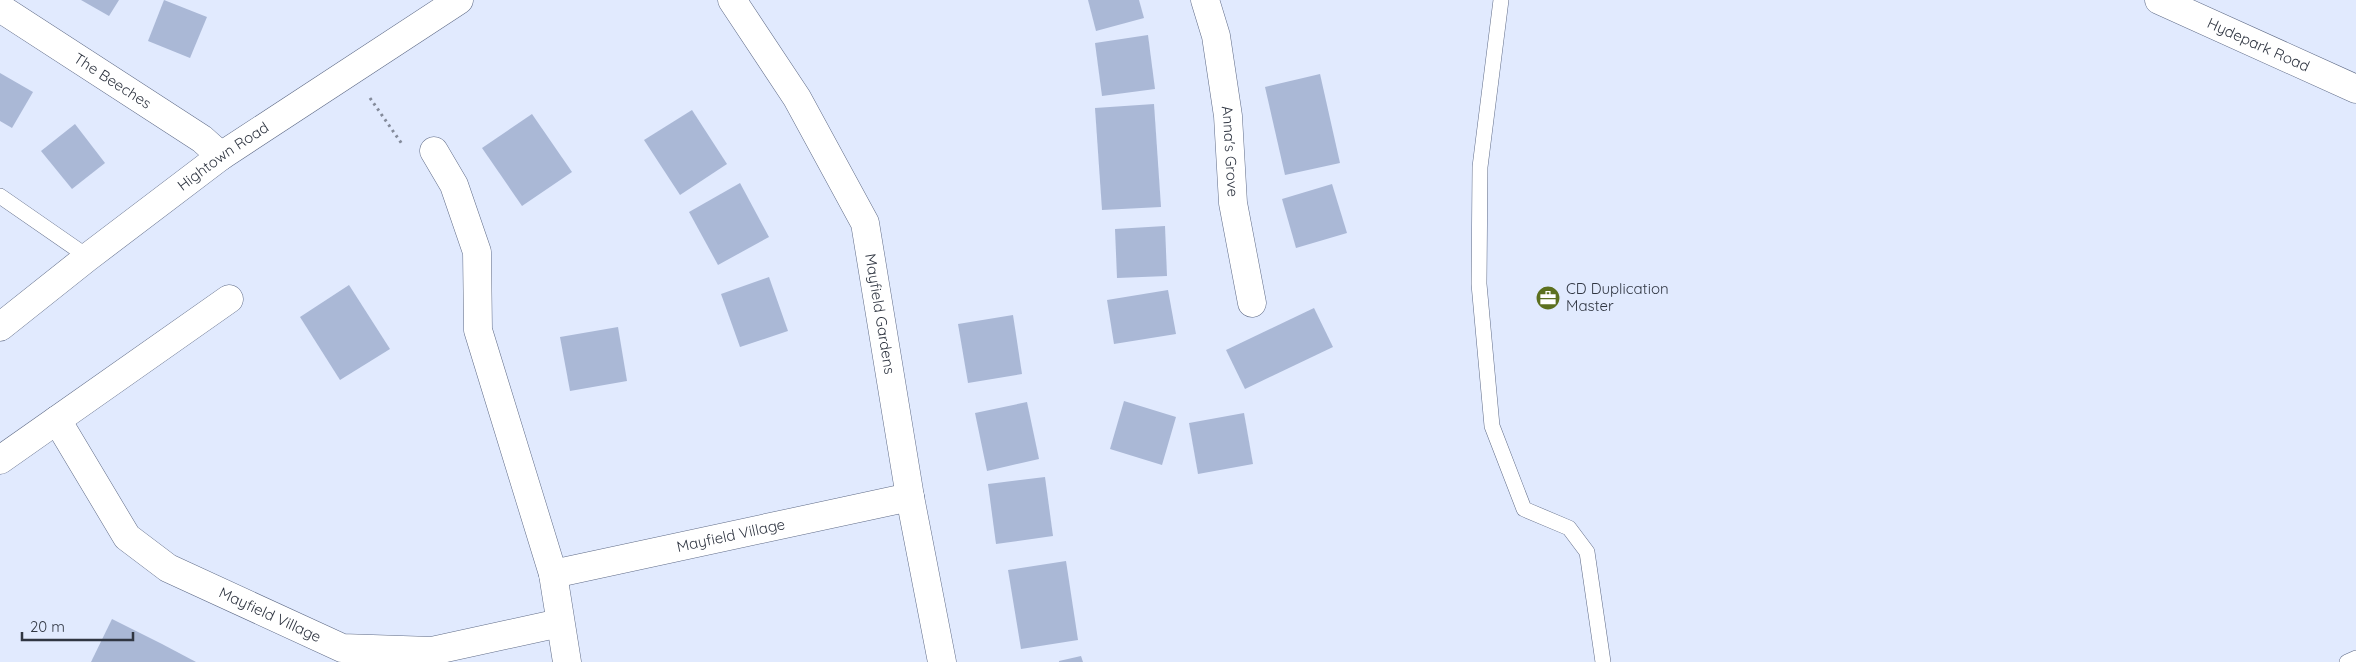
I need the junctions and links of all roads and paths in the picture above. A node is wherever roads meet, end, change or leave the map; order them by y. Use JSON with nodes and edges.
{"nodes":[{"id":1,"x":459,"y":0,"type":"edge"},
{"id":2,"x":732,"y":0,"type":"edge"},
{"id":3,"x":1205,"y":0,"type":"edge"},
{"id":4,"x":1501,"y":0,"type":"edge"},
{"id":5,"x":2159,"y":0,"type":"edge"},
{"id":6,"x":0,"y":8,"type":"edge"},
{"id":7,"x":352,"y":70,"type":"junction"},
{"id":8,"x":2356,"y":89,"type":"edge"},
{"id":9,"x":434,"y":151,"type":"joint"},
{"id":10,"x":221,"y":156,"type":"junction"},
{"id":11,"x":0,"y":196,"type":"edge"},
{"id":12,"x":88,"y":257,"type":"junction"},
{"id":13,"x":229,"y":298,"type":"dead end"},
{"id":14,"x":1252,"y":303,"type":"dead end"},
{"id":15,"x":0,"y":327,"type":"edge"},
{"id":16,"x":57,"y":420,"type":"junction"},
{"id":17,"x":0,"y":460,"type":"edge"},
{"id":18,"x":910,"y":497,"type":"junction"},
{"id":19,"x":553,"y":574,"type":"junction"},
{"id":20,"x":560,"y":623,"type":"junction"},
{"id":21,"x":2356,"y":658,"type":"edge"},
{"id":22,"x":567,"y":662,"type":"edge"},
{"id":23,"x":942,"y":662,"type":"edge"},
{"id":24,"x":1603,"y":662,"type":"edge"},
{"id":25,"x":2347,"y":662,"type":"edge"}],
"edges":[{"from":1,"to":7,"type":"street","name":"Hightown Road"},
{"from":2,"to":18,"type":"street","name":"Mayfield Gardens"},
{"from":3,"to":14,"type":"street","name":"Anna's Grove"},
{"from":4,"to":24,"type":"lane"},
{"from":5,"to":8,"type":"street","name":"Hydepark Road"},
{"from":6,"to":10,"type":"street","name":"The Beeches"},
{"from":7,"to":9,"type":"path"},
{"from":7,"to":10,"type":"street","name":"Hightown Road"},
{"from":9,"to":19,"type":"street"},
{"from":10,"to":12,"type":"street","name":"Hightown Road"},
{"from":11,"to":12,"type":"lane"},
{"from":12,"to":15,"type":"street","name":"Hightown Road"},
{"from":13,"to":16,"type":"street"},
{"from":16,"to":17,"type":"street"},
{"from":16,"to":20,"type":"street","name":"Mayfield Village"},
{"from":18,"to":19,"type":"street","name":"Mayfield Village"},
{"from":18,"to":23,"type":"street","name":"Mayfield Gardens"},
{"from":19,"to":20,"type":"street"},
{"from":20,"to":22,"type":"street"},
{"from":21,"to":25,"type":"lane"}]}
